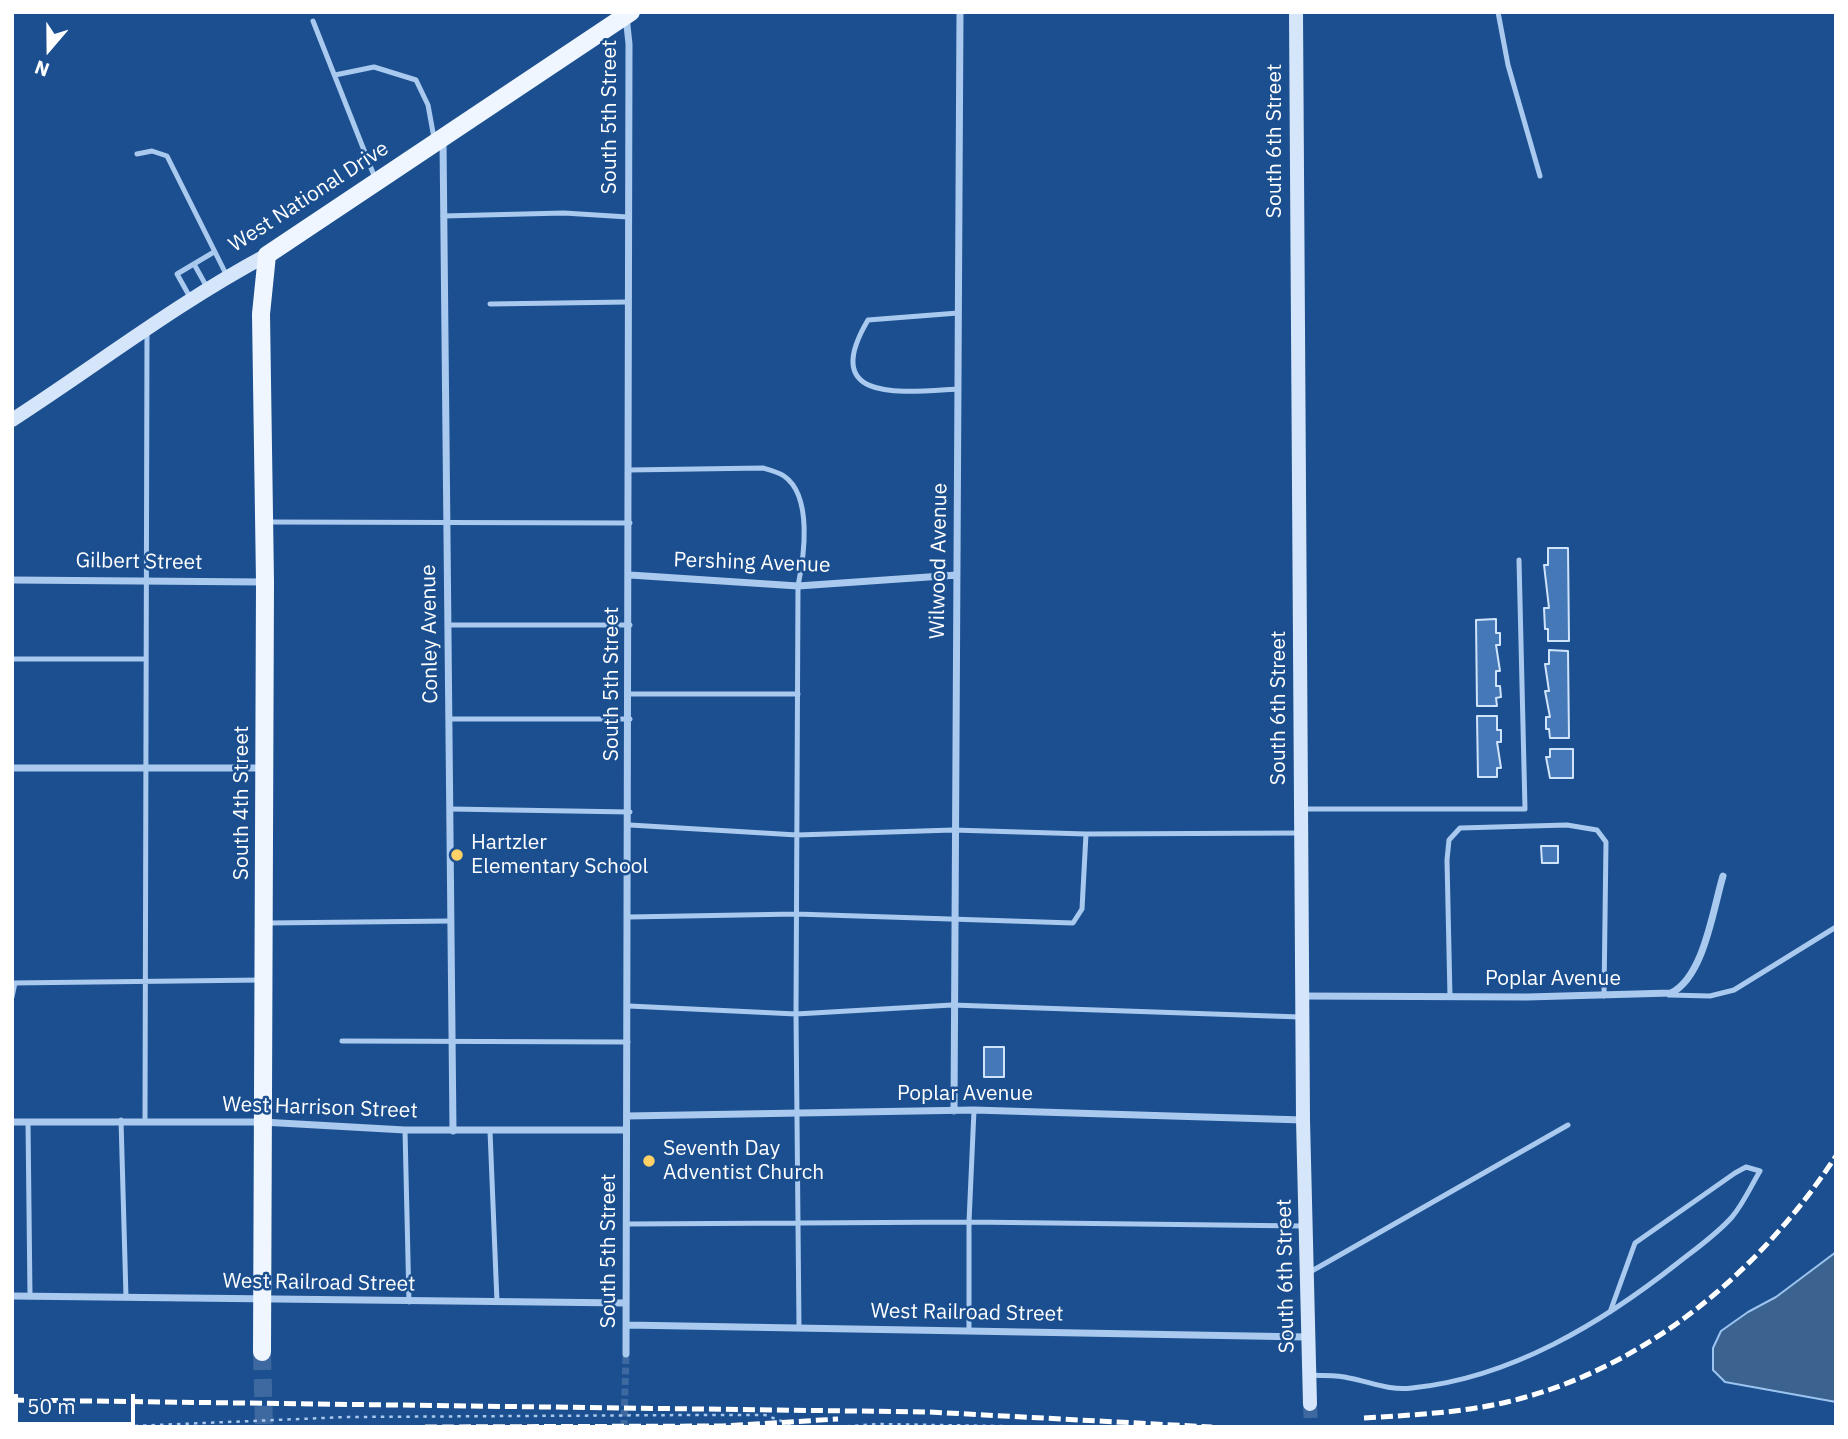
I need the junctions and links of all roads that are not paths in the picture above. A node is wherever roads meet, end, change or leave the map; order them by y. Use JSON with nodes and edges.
{"nodes":[{"id":1,"x":960,"y":12,"type":"edge"},
{"id":2,"x":1296,"y":12,"type":"edge"},
{"id":3,"x":1498,"y":12,"type":"edge"},
{"id":4,"x":628,"y":14,"type":"edge"},
{"id":5,"x":313,"y":21,"type":"dead end"},
{"id":6,"x":335,"y":75,"type":"junction"},
{"id":7,"x":439,"y":139,"type":"junction"},
{"id":8,"x":137,"y":154,"type":"dead end"},
{"id":9,"x":1540,"y":176,"type":"dead end"},
{"id":10,"x":376,"y":181,"type":"junction"},
{"id":11,"x":443,"y":216,"type":"junction"},
{"id":12,"x":628,"y":217,"type":"junction"},
{"id":13,"x":214,"y":252,"type":"junction"},
{"id":14,"x":267,"y":255,"type":"junction"},
{"id":15,"x":194,"y":264,"type":"junction"},
{"id":16,"x":228,"y":276,"type":"junction"},
{"id":17,"x":208,"y":289,"type":"junction"},
{"id":18,"x":191,"y":300,"type":"junction"},
{"id":19,"x":627,"y":302,"type":"junction"},
{"id":20,"x":490,"y":304,"type":"dead end"},
{"id":21,"x":958,"y":313,"type":"junction"},
{"id":22,"x":147,"y":327,"type":"junction"},
{"id":23,"x":958,"y":389,"type":"junction"},
{"id":24,"x":12,"y":420,"type":"edge"},
{"id":25,"x":629,"y":470,"type":"junction"},
{"id":26,"x":447,"y":520,"type":"junction"},
{"id":27,"x":263,"y":522,"type":"junction"},
{"id":28,"x":630,"y":523,"type":"junction"},
{"id":29,"x":1519,"y":561,"type":"dead end"},
{"id":30,"x":630,"y":575,"type":"junction"},
{"id":31,"x":957,"y":575,"type":"junction"},
{"id":32,"x":146,"y":579,"type":"junction"},
{"id":33,"x":12,"y":580,"type":"edge"},
{"id":34,"x":265,"y":582,"type":"junction"},
{"id":35,"x":798,"y":586,"type":"junction"},
{"id":36,"x":448,"y":625,"type":"junction"},
{"id":37,"x":630,"y":625,"type":"junction"},
{"id":38,"x":12,"y":659,"type":"edge"},
{"id":39,"x":146,"y":659,"type":"junction"},
{"id":40,"x":630,"y":694,"type":"junction"},
{"id":41,"x":798,"y":694,"type":"junction"},
{"id":42,"x":449,"y":719,"type":"junction"},
{"id":43,"x":630,"y":719,"type":"junction"},
{"id":44,"x":12,"y":768,"type":"edge"},
{"id":45,"x":146,"y":768,"type":"junction"},
{"id":46,"x":265,"y":768,"type":"junction"},
{"id":47,"x":450,"y":809,"type":"junction"},
{"id":48,"x":1300,"y":809,"type":"junction"},
{"id":49,"x":630,"y":812,"type":"junction"},
{"id":50,"x":630,"y":825,"type":"junction"},
{"id":51,"x":953,"y":830,"type":"junction"},
{"id":52,"x":1301,"y":833,"type":"junction"},
{"id":53,"x":1086,"y":834,"type":"junction"},
{"id":54,"x":797,"y":835,"type":"junction"},
{"id":55,"x":1723,"y":876,"type":"dead end"},
{"id":56,"x":796,"y":914,"type":"junction"},
{"id":57,"x":629,"y":917,"type":"junction"},
{"id":58,"x":954,"y":919,"type":"junction"},
{"id":59,"x":451,"y":921,"type":"junction"},
{"id":60,"x":264,"y":923,"type":"junction"},
{"id":61,"x":1836,"y":927,"type":"edge"},
{"id":62,"x":146,"y":980,"type":"junction"},
{"id":63,"x":264,"y":980,"type":"junction"},
{"id":64,"x":13,"y":983,"type":"edge"},
{"id":65,"x":1659,"y":995,"type":"junction"},
{"id":66,"x":1302,"y":996,"type":"junction"},
{"id":67,"x":1604,"y":996,"type":"junction"},
{"id":68,"x":12,"y":997,"type":"edge"},
{"id":69,"x":1450,"y":997,"type":"junction"},
{"id":70,"x":952,"y":1005,"type":"junction"},
{"id":71,"x":629,"y":1006,"type":"junction"},
{"id":72,"x":796,"y":1014,"type":"junction"},
{"id":73,"x":1302,"y":1017,"type":"junction"},
{"id":74,"x":342,"y":1041,"type":"dead end"},
{"id":75,"x":628,"y":1042,"type":"junction"},
{"id":76,"x":452,"y":1043,"type":"junction"},
{"id":77,"x":974,"y":1110,"type":"junction"},
{"id":78,"x":954,"y":1111,"type":"junction"},
{"id":79,"x":796,"y":1113,"type":"junction"},
{"id":80,"x":626,"y":1116,"type":"junction"},
{"id":81,"x":121,"y":1120,"type":"junction"},
{"id":82,"x":145,"y":1120,"type":"junction"},
{"id":83,"x":1303,"y":1120,"type":"junction"},
{"id":84,"x":12,"y":1122,"type":"edge"},
{"id":85,"x":28,"y":1122,"type":"junction"},
{"id":86,"x":262,"y":1122,"type":"junction"},
{"id":87,"x":1568,"y":1125,"type":"dead end"},
{"id":88,"x":405,"y":1130,"type":"junction"},
{"id":89,"x":490,"y":1130,"type":"junction"},
{"id":90,"x":626,"y":1130,"type":"junction"},
{"id":91,"x":453,"y":1131,"type":"junction"},
{"id":92,"x":799,"y":1221,"type":"junction"},
{"id":93,"x":969,"y":1222,"type":"junction"},
{"id":94,"x":628,"y":1224,"type":"junction"},
{"id":95,"x":1307,"y":1226,"type":"junction"},
{"id":96,"x":1307,"y":1274,"type":"junction"},
{"id":97,"x":12,"y":1296,"type":"edge"},
{"id":98,"x":30,"y":1296,"type":"junction"},
{"id":99,"x":126,"y":1297,"type":"junction"},
{"id":100,"x":261,"y":1300,"type":"junction"},
{"id":101,"x":409,"y":1302,"type":"junction"},
{"id":102,"x":497,"y":1303,"type":"junction"},
{"id":103,"x":626,"y":1303,"type":"junction"},
{"id":104,"x":1610,"y":1312,"type":"junction"},
{"id":105,"x":626,"y":1325,"type":"junction"},
{"id":106,"x":799,"y":1327,"type":"junction"},
{"id":107,"x":969,"y":1331,"type":"junction"},
{"id":108,"x":1307,"y":1337,"type":"junction"},
{"id":109,"x":262,"y":1352,"type":"tunnel mouth"},
{"id":110,"x":626,"y":1353,"type":"tunnel mouth"},
{"id":111,"x":1308,"y":1375,"type":"junction"},
{"id":112,"x":1310,"y":1404,"type":"tunnel mouth"}],
"edges":[{"from":1,"to":21,"type":"street","name":"Wilwood Avenue"},
{"from":2,"to":48,"type":"street","name":"South 6th Street"},
{"from":3,"to":9,"type":"lane"},
{"from":4,"to":7,"type":"main road","name":"West National Drive"},
{"from":4,"to":12,"type":"street","name":"South 5th Street"},
{"from":5,"to":6,"type":"lane"},
{"from":6,"to":7,"type":"lane"},
{"from":6,"to":10,"type":"lane"},
{"from":7,"to":10,"type":"main road","name":"West National Drive"},
{"from":7,"to":11,"type":"street","name":"Conley Avenue"},
{"from":8,"to":13,"type":"lane"},
{"from":10,"to":14,"type":"main road","name":"West National Drive"},
{"from":11,"to":12,"type":"lane"},
{"from":11,"to":26,"type":"street","name":"Conley Avenue"},
{"from":12,"to":19,"type":"street","name":"South 5th Street"},
{"from":13,"to":15,"type":"lane"},
{"from":13,"to":16,"type":"lane"},
{"from":14,"to":16,"type":"street","name":"West National Drive"},
{"from":14,"to":27,"type":"main road","name":"South 4th Street"},
{"from":15,"to":17,"type":"lane"},
{"from":15,"to":18,"type":"lane"},
{"from":16,"to":17,"type":"street","name":"West National Drive"},
{"from":17,"to":18,"type":"street","name":"West National Drive"},
{"from":18,"to":22,"type":"street","name":"West National Drive"},
{"from":19,"to":20,"type":"lane"},
{"from":19,"to":25,"type":"street","name":"South 5th Street"},
{"from":21,"to":23,"type":"street","name":"Wilwood Avenue"},
{"from":21,"to":23,"type":"lane"},
{"from":22,"to":24,"type":"street","name":"West National Drive"},
{"from":22,"to":32,"type":"lane"},
{"from":23,"to":31,"type":"street","name":"Wilwood Avenue"},
{"from":25,"to":28,"type":"street","name":"South 5th Street"},
{"from":25,"to":35,"type":"lane"},
{"from":26,"to":27,"type":"lane"},
{"from":26,"to":28,"type":"lane"},
{"from":26,"to":36,"type":"street","name":"Conley Avenue"},
{"from":27,"to":34,"type":"main road","name":"South 4th Street"},
{"from":28,"to":30,"type":"street","name":"South 5th Street"},
{"from":29,"to":48,"type":"lane"},
{"from":30,"to":35,"type":"street","name":"Pershing Avenue"},
{"from":30,"to":37,"type":"street","name":"South 5th Street"},
{"from":31,"to":35,"type":"street","name":"Pershing Avenue"},
{"from":31,"to":51,"type":"street","name":"Wilwood Avenue"},
{"from":32,"to":33,"type":"street","name":"Gilbert Street"},
{"from":32,"to":34,"type":"street","name":"Gilbert Street"},
{"from":32,"to":39,"type":"lane"},
{"from":34,"to":46,"type":"main road","name":"South 4th Street"},
{"from":35,"to":41,"type":"lane"},
{"from":36,"to":37,"type":"lane"},
{"from":36,"to":42,"type":"street","name":"Conley Avenue"},
{"from":37,"to":40,"type":"street","name":"South 5th Street"},
{"from":38,"to":39,"type":"lane"},
{"from":39,"to":45,"type":"lane"},
{"from":40,"to":41,"type":"lane"},
{"from":40,"to":43,"type":"street","name":"South 5th Street"},
{"from":41,"to":54,"type":"lane"},
{"from":42,"to":43,"type":"lane"},
{"from":42,"to":47,"type":"street","name":"Conley Avenue"},
{"from":43,"to":49,"type":"street","name":"South 5th Street"},
{"from":44,"to":45,"type":"street"},
{"from":45,"to":46,"type":"street"},
{"from":45,"to":62,"type":"lane"},
{"from":46,"to":60,"type":"main road","name":"South 4th Street"},
{"from":47,"to":49,"type":"lane"},
{"from":47,"to":59,"type":"street","name":"Conley Avenue"},
{"from":48,"to":52,"type":"street","name":"South 6th Street"},
{"from":49,"to":50,"type":"street","name":"South 5th Street"},
{"from":50,"to":54,"type":"lane"},
{"from":50,"to":57,"type":"street","name":"South 5th Street"},
{"from":51,"to":53,"type":"lane"},
{"from":51,"to":54,"type":"lane"},
{"from":51,"to":58,"type":"street","name":"Wilwood Avenue"},
{"from":52,"to":53,"type":"lane"},
{"from":52,"to":66,"type":"street","name":"South 6th Street"},
{"from":53,"to":58,"type":"lane"},
{"from":54,"to":56,"type":"lane"},
{"from":55,"to":65,"type":"street","name":"Poplar Avenue"},
{"from":56,"to":57,"type":"lane"},
{"from":56,"to":58,"type":"lane"},
{"from":56,"to":72,"type":"lane"},
{"from":57,"to":71,"type":"street","name":"South 5th Street"},
{"from":58,"to":70,"type":"street","name":"Wilwood Avenue"},
{"from":59,"to":60,"type":"lane"},
{"from":59,"to":76,"type":"street","name":"Conley Avenue"},
{"from":60,"to":63,"type":"main road","name":"South 4th Street"},
{"from":61,"to":65,"type":"lane"},
{"from":62,"to":63,"type":"lane"},
{"from":62,"to":64,"type":"lane"},
{"from":62,"to":82,"type":"lane"},
{"from":63,"to":86,"type":"main road","name":"South 4th Street"},
{"from":64,"to":68,"type":"lane"},
{"from":65,"to":67,"type":"street","name":"Poplar Avenue"},
{"from":66,"to":69,"type":"street","name":"Poplar Avenue"},
{"from":66,"to":73,"type":"street","name":"South 6th Street"},
{"from":67,"to":69,"type":"street","name":"Poplar Avenue"},
{"from":67,"to":69,"type":"lane"},
{"from":70,"to":72,"type":"lane"},
{"from":70,"to":73,"type":"lane"},
{"from":70,"to":78,"type":"street","name":"Wilwood Avenue"},
{"from":71,"to":72,"type":"lane"},
{"from":71,"to":75,"type":"street","name":"South 5th Street"},
{"from":72,"to":79,"type":"lane"},
{"from":73,"to":83,"type":"street","name":"South 6th Street"},
{"from":74,"to":76,"type":"lane"},
{"from":75,"to":76,"type":"lane"},
{"from":75,"to":80,"type":"street","name":"South 5th Street"},
{"from":76,"to":91,"type":"street","name":"Conley Avenue"},
{"from":77,"to":78,"type":"street","name":"Poplar Avenue"},
{"from":77,"to":83,"type":"street","name":"Poplar Avenue"},
{"from":77,"to":93,"type":"lane"},
{"from":78,"to":79,"type":"street","name":"Poplar Avenue"},
{"from":79,"to":80,"type":"street","name":"Poplar Avenue"},
{"from":79,"to":92,"type":"lane"},
{"from":80,"to":90,"type":"street","name":"South 5th Street"},
{"from":81,"to":82,"type":"street","name":"West Harrison Street"},
{"from":81,"to":85,"type":"street","name":"West Harrison Street"},
{"from":81,"to":99,"type":"lane"},
{"from":82,"to":86,"type":"street","name":"West Harrison Street"},
{"from":83,"to":95,"type":"street","name":"South 6th Street"},
{"from":84,"to":85,"type":"street","name":"West Harrison Street"},
{"from":85,"to":98,"type":"lane"},
{"from":86,"to":88,"type":"street","name":"West Harrison Street"},
{"from":86,"to":100,"type":"main road","name":"South 4th Street"},
{"from":87,"to":96,"type":"lane"},
{"from":88,"to":91,"type":"street","name":"West Harrison Street"},
{"from":88,"to":101,"type":"lane"},
{"from":89,"to":90,"type":"street","name":"West Harrison Street"},
{"from":89,"to":91,"type":"street","name":"West Harrison Street"},
{"from":89,"to":102,"type":"lane"},
{"from":90,"to":94,"type":"street","name":"South 5th Street"},
{"from":92,"to":93,"type":"lane"},
{"from":92,"to":94,"type":"lane"},
{"from":92,"to":106,"type":"lane"},
{"from":93,"to":95,"type":"lane"},
{"from":93,"to":107,"type":"lane"},
{"from":94,"to":103,"type":"street","name":"South 5th Street"},
{"from":95,"to":96,"type":"street","name":"South 6th Street"},
{"from":96,"to":108,"type":"street","name":"South 6th Street"},
{"from":97,"to":98,"type":"street","name":"West Railroad Street"},
{"from":98,"to":99,"type":"street","name":"West Railroad Street"},
{"from":99,"to":100,"type":"street","name":"West Railroad Street"},
{"from":100,"to":101,"type":"street","name":"West Railroad Street"},
{"from":100,"to":109,"type":"main road","name":"South 4th Street"},
{"from":101,"to":102,"type":"street","name":"West Railroad Street"},
{"from":102,"to":103,"type":"street","name":"West Railroad Street"},
{"from":103,"to":105,"type":"street","name":"South 5th Street"},
{"from":104,"to":104,"type":"lane"},
{"from":104,"to":111,"type":"lane"},
{"from":105,"to":106,"type":"street","name":"West Railroad Street"},
{"from":105,"to":110,"type":"street","name":"South 5th Street"},
{"from":106,"to":107,"type":"street","name":"West Railroad Street"},
{"from":107,"to":108,"type":"street","name":"West Railroad Street"},
{"from":108,"to":111,"type":"street","name":"South 6th Street"},
{"from":111,"to":112,"type":"street","name":"South 6th Street"}]}
